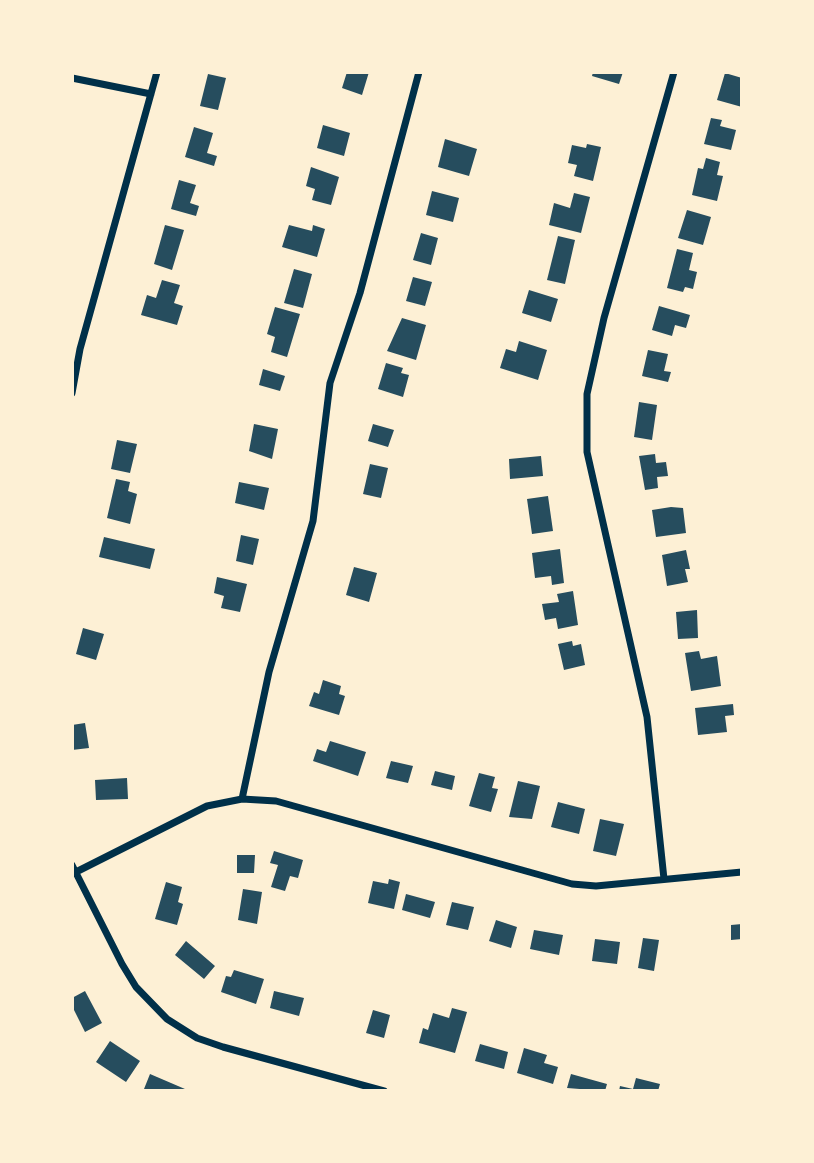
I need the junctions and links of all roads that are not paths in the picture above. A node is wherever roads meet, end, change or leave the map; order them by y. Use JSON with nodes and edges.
{"nodes":[{"id":1,"x":157,"y":72,"type":"edge"},
{"id":2,"x":419,"y":72,"type":"edge"},
{"id":3,"x":674,"y":72,"type":"edge"},
{"id":4,"x":72,"y":78,"type":"edge"},
{"id":5,"x":151,"y":94,"type":"junction"},
{"id":6,"x":72,"y":393,"type":"edge"},
{"id":7,"x":242,"y":799,"type":"junction"},
{"id":8,"x":73,"y":870,"type":"edge"},
{"id":9,"x":742,"y":872,"type":"edge"},
{"id":10,"x":664,"y":878,"type":"junction"},
{"id":11,"x":384,"y":1091,"type":"edge"}],
"edges":[{"from":1,"to":5,"type":"street"},
{"from":2,"to":7,"type":"street"},
{"from":3,"to":10,"type":"street"},
{"from":4,"to":5,"type":"street"},
{"from":5,"to":6,"type":"street"},
{"from":7,"to":8,"type":"street"},
{"from":7,"to":10,"type":"street"},
{"from":8,"to":11,"type":"street"},
{"from":9,"to":10,"type":"street"}]}
